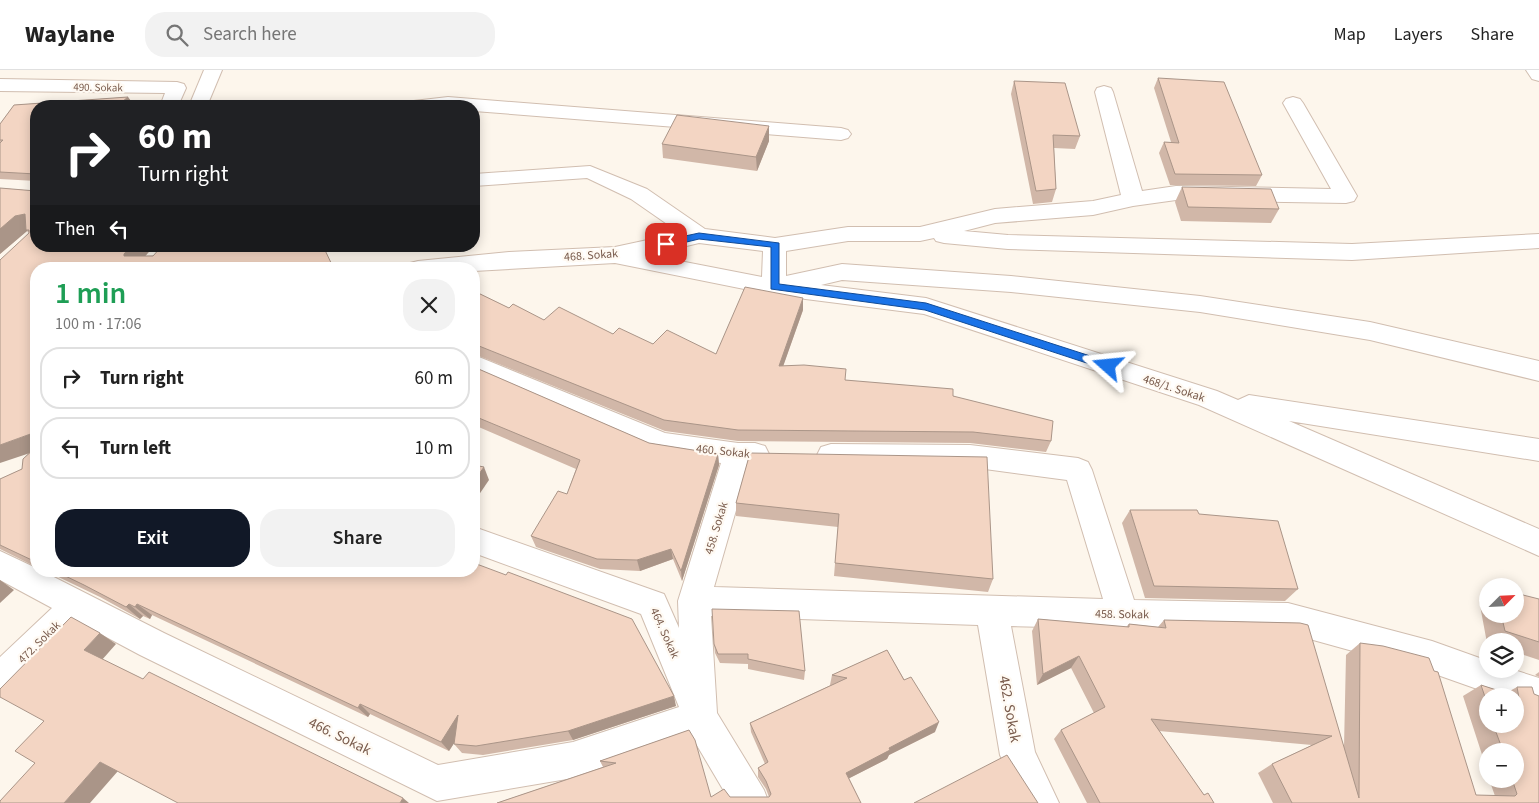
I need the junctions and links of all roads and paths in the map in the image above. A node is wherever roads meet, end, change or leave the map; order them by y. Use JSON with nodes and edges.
{"nodes":[{"id":1,"x":213,"y":70,"type":"edge"},
{"id":2,"x":1535,"y":70,"type":"edge"},
{"id":3,"x":1539,"y":75,"type":"edge"},
{"id":4,"x":0,"y":85,"type":"edge"},
{"id":5,"x":1104,"y":92,"type":"dead end"},
{"id":6,"x":172,"y":100,"type":"edge"},
{"id":7,"x":200,"y":100,"type":"edge"},
{"id":8,"x":1292,"y":103,"type":"dead end"},
{"id":9,"x":480,"y":105,"type":"edge"},
{"id":10,"x":841,"y":134,"type":"dead end"},
{"id":11,"x":480,"y":180,"type":"edge"},
{"id":12,"x":1133,"y":199,"type":"junction"},
{"id":13,"x":920,"y":234,"type":"junction"},
{"id":14,"x":699,"y":236,"type":"junction"},
{"id":15,"x":1539,"y":241,"type":"edge"},
{"id":16,"x":775,"y":245,"type":"junction"},
{"id":17,"x":615,"y":255,"type":"junction"},
{"id":18,"x":480,"y":263,"type":"edge"},
{"id":19,"x":774,"y":287,"type":"junction"},
{"id":20,"x":480,"y":367,"type":"edge"},
{"id":21,"x":1539,"y":371,"type":"edge"},
{"id":22,"x":1208,"y":398,"type":"junction"},
{"id":23,"x":1539,"y":450,"type":"edge"},
{"id":24,"x":738,"y":454,"type":"junction"},
{"id":25,"x":776,"y":454,"type":"edge"},
{"id":26,"x":805,"y":455,"type":"edge"},
{"id":27,"x":480,"y":542,"type":"edge"},
{"id":28,"x":1539,"y":543,"type":"edge"},
{"id":29,"x":0,"y":565,"type":"edge"},
{"id":30,"x":694,"y":601,"type":"junction"},
{"id":31,"x":77,"y":604,"type":"junction"},
{"id":32,"x":992,"y":611,"type":"junction"},
{"id":33,"x":1123,"y":614,"type":"junction"},
{"id":34,"x":1432,"y":657,"type":"junction"},
{"id":35,"x":0,"y":680,"type":"edge"},
{"id":36,"x":1444,"y":693,"type":"edge"},
{"id":37,"x":1539,"y":695,"type":"edge"},
{"id":38,"x":700,"y":717,"type":"junction"},
{"id":39,"x":431,"y":793,"type":"edge"},
{"id":40,"x":751,"y":803,"type":"edge"},
{"id":41,"x":1041,"y":803,"type":"edge"}],
"edges":[{"from":1,"to":7,"type":"street"},
{"from":2,"to":3,"type":"street"},
{"from":4,"to":6,"type":"street","name":"490. Sokak"},
{"from":5,"to":12,"type":"street"},
{"from":8,"to":12,"type":"street"},
{"from":9,"to":10,"type":"street"},
{"from":11,"to":14,"type":"street"},
{"from":12,"to":13,"type":"street"},
{"from":13,"to":15,"type":"street"},
{"from":13,"to":16,"type":"street"},
{"from":14,"to":16,"type":"street"},
{"from":14,"to":17,"type":"street","name":"468. Sokak"},
{"from":16,"to":19,"type":"street"},
{"from":17,"to":18,"type":"street","name":"468. Sokak"},
{"from":17,"to":19,"type":"street","name":"468/1. Sokak"},
{"from":19,"to":21,"type":"street"},
{"from":19,"to":22,"type":"street","name":"468/1. Sokak"},
{"from":20,"to":24,"type":"street","name":"460. Sokak"},
{"from":22,"to":23,"type":"street"},
{"from":22,"to":28,"type":"street","name":"468/1. Sokak"},
{"from":24,"to":25,"type":"street","name":"460. Sokak"},
{"from":24,"to":30,"type":"street","name":"458. Sokak"},
{"from":26,"to":33,"type":"street"},
{"from":27,"to":38,"type":"street","name":"464. Sokak"},
{"from":29,"to":31,"type":"street","name":"466. Sokak"},
{"from":30,"to":32,"type":"street","name":"458. Sokak"},
{"from":30,"to":38,"type":"street","name":"458. Sokak"},
{"from":31,"to":35,"type":"street","name":"472. Sokak"},
{"from":31,"to":39,"type":"street","name":"466. Sokak"},
{"from":32,"to":33,"type":"street","name":"458. Sokak"},
{"from":32,"to":41,"type":"street","name":"462. Sokak"},
{"from":33,"to":34,"type":"street","name":"458. Sokak"},
{"from":34,"to":36,"type":"street"},
{"from":34,"to":37,"type":"street","name":"458. Sokak"},
{"from":38,"to":39,"type":"street","name":"466. Sokak"},
{"from":38,"to":40,"type":"street","name":"464. Sokak"}]}
